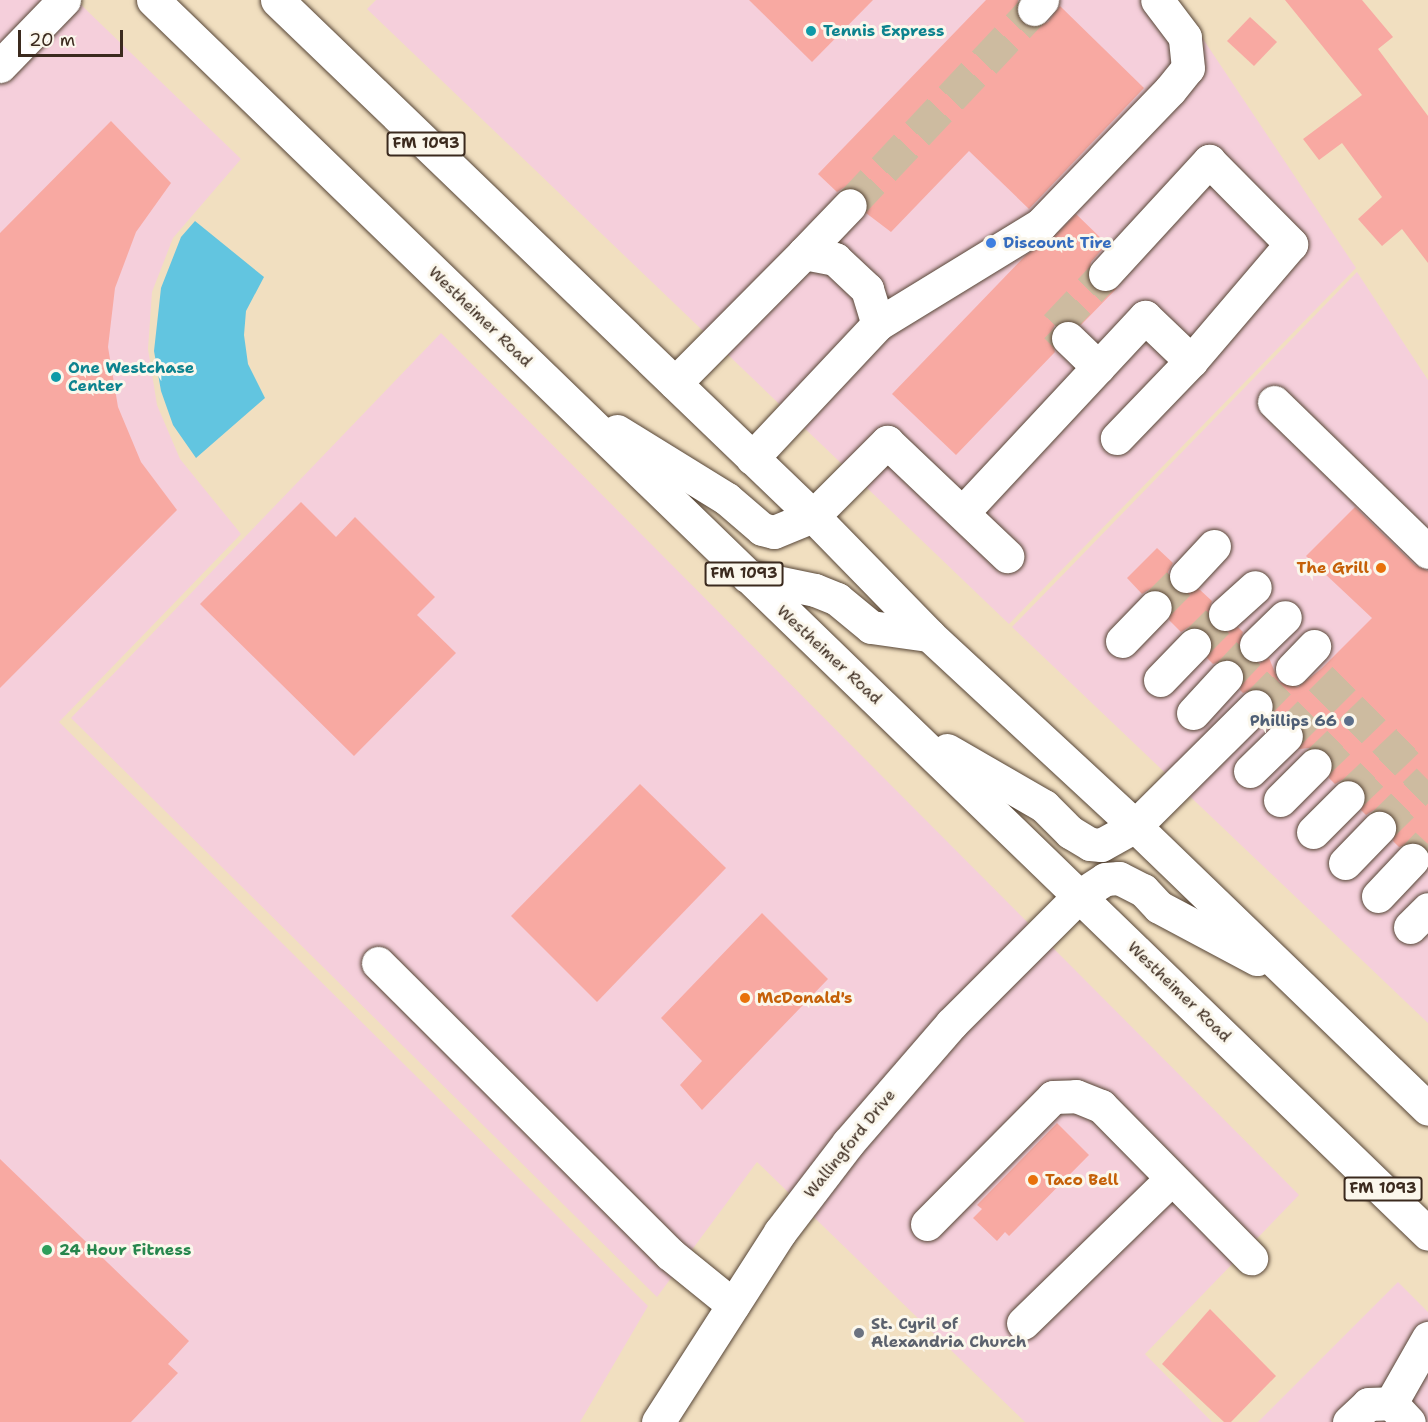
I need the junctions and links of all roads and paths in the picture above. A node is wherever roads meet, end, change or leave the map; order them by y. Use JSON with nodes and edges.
{"nodes":[{"id":1,"x":64,"y":0,"type":"edge"},
{"id":2,"x":153,"y":0,"type":"edge"},
{"id":3,"x":277,"y":0,"type":"edge"},
{"id":4,"x":1157,"y":0,"type":"edge"},
{"id":5,"x":0,"y":66,"type":"edge"},
{"id":6,"x":850,"y":205,"type":"tunnel mouth"},
{"id":7,"x":804,"y":253,"type":"junction"},
{"id":8,"x":1105,"y":274,"type":"tunnel mouth"},
{"id":9,"x":878,"y":324,"type":"junction"},
{"id":10,"x":1068,"y":338,"type":"tunnel mouth"},
{"id":11,"x":1191,"y":361,"type":"junction"},
{"id":12,"x":1098,"y":367,"type":"junction"},
{"id":13,"x":675,"y":383,"type":"junction"},
{"id":14,"x":562,"y":396,"type":"junction"},
{"id":15,"x":1274,"y":402,"type":"dead end"},
{"id":16,"x":1117,"y":438,"type":"dead end"},
{"id":17,"x":752,"y":458,"type":"junction"},
{"id":18,"x":963,"y":512,"type":"junction"},
{"id":19,"x":813,"y":516,"type":"junction"},
{"id":20,"x":1214,"y":546,"type":"dead end"},
{"id":21,"x":1428,"y":552,"type":"edge"},
{"id":22,"x":1007,"y":556,"type":"dead end"},
{"id":23,"x":747,"y":576,"type":"junction"},
{"id":24,"x":1186,"y":576,"type":"tunnel mouth"},
{"id":25,"x":1255,"y":586,"type":"dead end"},
{"id":26,"x":1155,"y":607,"type":"tunnel mouth"},
{"id":27,"x":1225,"y":614,"type":"tunnel mouth"},
{"id":28,"x":1285,"y":616,"type":"dead end"},
{"id":29,"x":929,"y":635,"type":"junction"},
{"id":30,"x":1122,"y":641,"type":"dead end"},
{"id":31,"x":1194,"y":645,"type":"tunnel mouth"},
{"id":32,"x":1256,"y":645,"type":"tunnel mouth"},
{"id":33,"x":1226,"y":677,"type":"tunnel mouth"},
{"id":34,"x":1160,"y":680,"type":"dead end"},
{"id":35,"x":1256,"y":706,"type":"tunnel mouth"},
{"id":36,"x":1193,"y":712,"type":"dead end"},
{"id":37,"x":904,"y":725,"type":"junction"},
{"id":38,"x":1286,"y":736,"type":"tunnel mouth"},
{"id":39,"x":1315,"y":765,"type":"tunnel mouth"},
{"id":40,"x":1250,"y":771,"type":"dead end"},
{"id":41,"x":1348,"y":797,"type":"tunnel mouth"},
{"id":42,"x":1280,"y":800,"type":"dead end"},
{"id":43,"x":1135,"y":826,"type":"junction"},
{"id":44,"x":1379,"y":828,"type":"tunnel mouth"},
{"id":45,"x":1313,"y":832,"type":"dead end"},
{"id":46,"x":1412,"y":860,"type":"tunnel mouth"},
{"id":47,"x":1345,"y":863,"type":"dead end"},
{"id":48,"x":1079,"y":896,"type":"junction"},
{"id":49,"x":1377,"y":896,"type":"dead end"},
{"id":50,"x":378,"y":963,"type":"dead end"},
{"id":51,"x":1291,"y":977,"type":"junction"},
{"id":52,"x":1428,"y":1109,"type":"edge"},
{"id":53,"x":1170,"y":1180,"type":"junction"},
{"id":54,"x":927,"y":1224,"type":"dead end"},
{"id":55,"x":1428,"y":1234,"type":"edge"},
{"id":56,"x":1251,"y":1258,"type":"dead end"},
{"id":57,"x":733,"y":1305,"type":"junction"},
{"id":58,"x":1023,"y":1323,"type":"dead end"},
{"id":59,"x":1428,"y":1338,"type":"edge"},
{"id":60,"x":1400,"y":1412,"type":"edge"},
{"id":61,"x":658,"y":1422,"type":"edge"},
{"id":62,"x":1349,"y":1422,"type":"edge"}],
"edges":[{"from":1,"to":5,"type":"main road"},
{"from":2,"to":14,"type":"main road","name":"Westheimer Road","number":"FM 1093"},
{"from":3,"to":13,"type":"main road","number":"FM 1093"},
{"from":4,"to":9,"type":"main road"},
{"from":6,"to":7,"type":"main road"},
{"from":7,"to":9,"type":"main road"},
{"from":7,"to":13,"type":"main road"},
{"from":8,"to":11,"type":"main road"},
{"from":9,"to":17,"type":"main road"},
{"from":10,"to":12,"type":"main road"},
{"from":11,"to":12,"type":"main road"},
{"from":11,"to":16,"type":"main road"},
{"from":12,"to":18,"type":"main road"},
{"from":13,"to":17,"type":"main road","number":"FM 1093"},
{"from":14,"to":19,"type":"main road"},
{"from":14,"to":23,"type":"main road","name":"Westheimer Road","number":"FM 1093"},
{"from":15,"to":21,"type":"main road"},
{"from":17,"to":19,"type":"main road","number":"FM 1093"},
{"from":18,"to":19,"type":"main road"},
{"from":18,"to":22,"type":"main road"},
{"from":19,"to":29,"type":"main road","number":"FM 1093"},
{"from":20,"to":24,"type":"main road"},
{"from":23,"to":29,"type":"main road"},
{"from":23,"to":37,"type":"main road","name":"Westheimer Road","number":"FM 1093"},
{"from":25,"to":27,"type":"main road"},
{"from":26,"to":30,"type":"main road"},
{"from":28,"to":32,"type":"main road"},
{"from":29,"to":43,"type":"main road","number":"FM 1093"},
{"from":31,"to":34,"type":"main road"},
{"from":33,"to":36,"type":"main road"},
{"from":35,"to":43,"type":"main road"},
{"from":37,"to":43,"type":"main road"},
{"from":37,"to":48,"type":"main road","name":"Westheimer Road","number":"FM 1093"},
{"from":38,"to":40,"type":"main road"},
{"from":39,"to":42,"type":"main road"},
{"from":41,"to":45,"type":"main road"},
{"from":43,"to":51,"type":"main road","number":"FM 1093"},
{"from":44,"to":47,"type":"main road"},
{"from":46,"to":49,"type":"main road"},
{"from":48,"to":51,"type":"main road","name":"Wallingford Drive"},
{"from":48,"to":55,"type":"main road","name":"Westheimer Road","number":"FM 1093"},
{"from":48,"to":57,"type":"main road","name":"Wallingford Drive"},
{"from":50,"to":57,"type":"main road"},
{"from":51,"to":52,"type":"main road","number":"FM 1093"},
{"from":53,"to":54,"type":"main road"},
{"from":53,"to":56,"type":"main road"},
{"from":53,"to":58,"type":"main road"},
{"from":57,"to":61,"type":"main road","name":"Wallingford Drive"},
{"from":59,"to":60,"type":"main road"},
{"from":60,"to":62,"type":"main road"}]}
